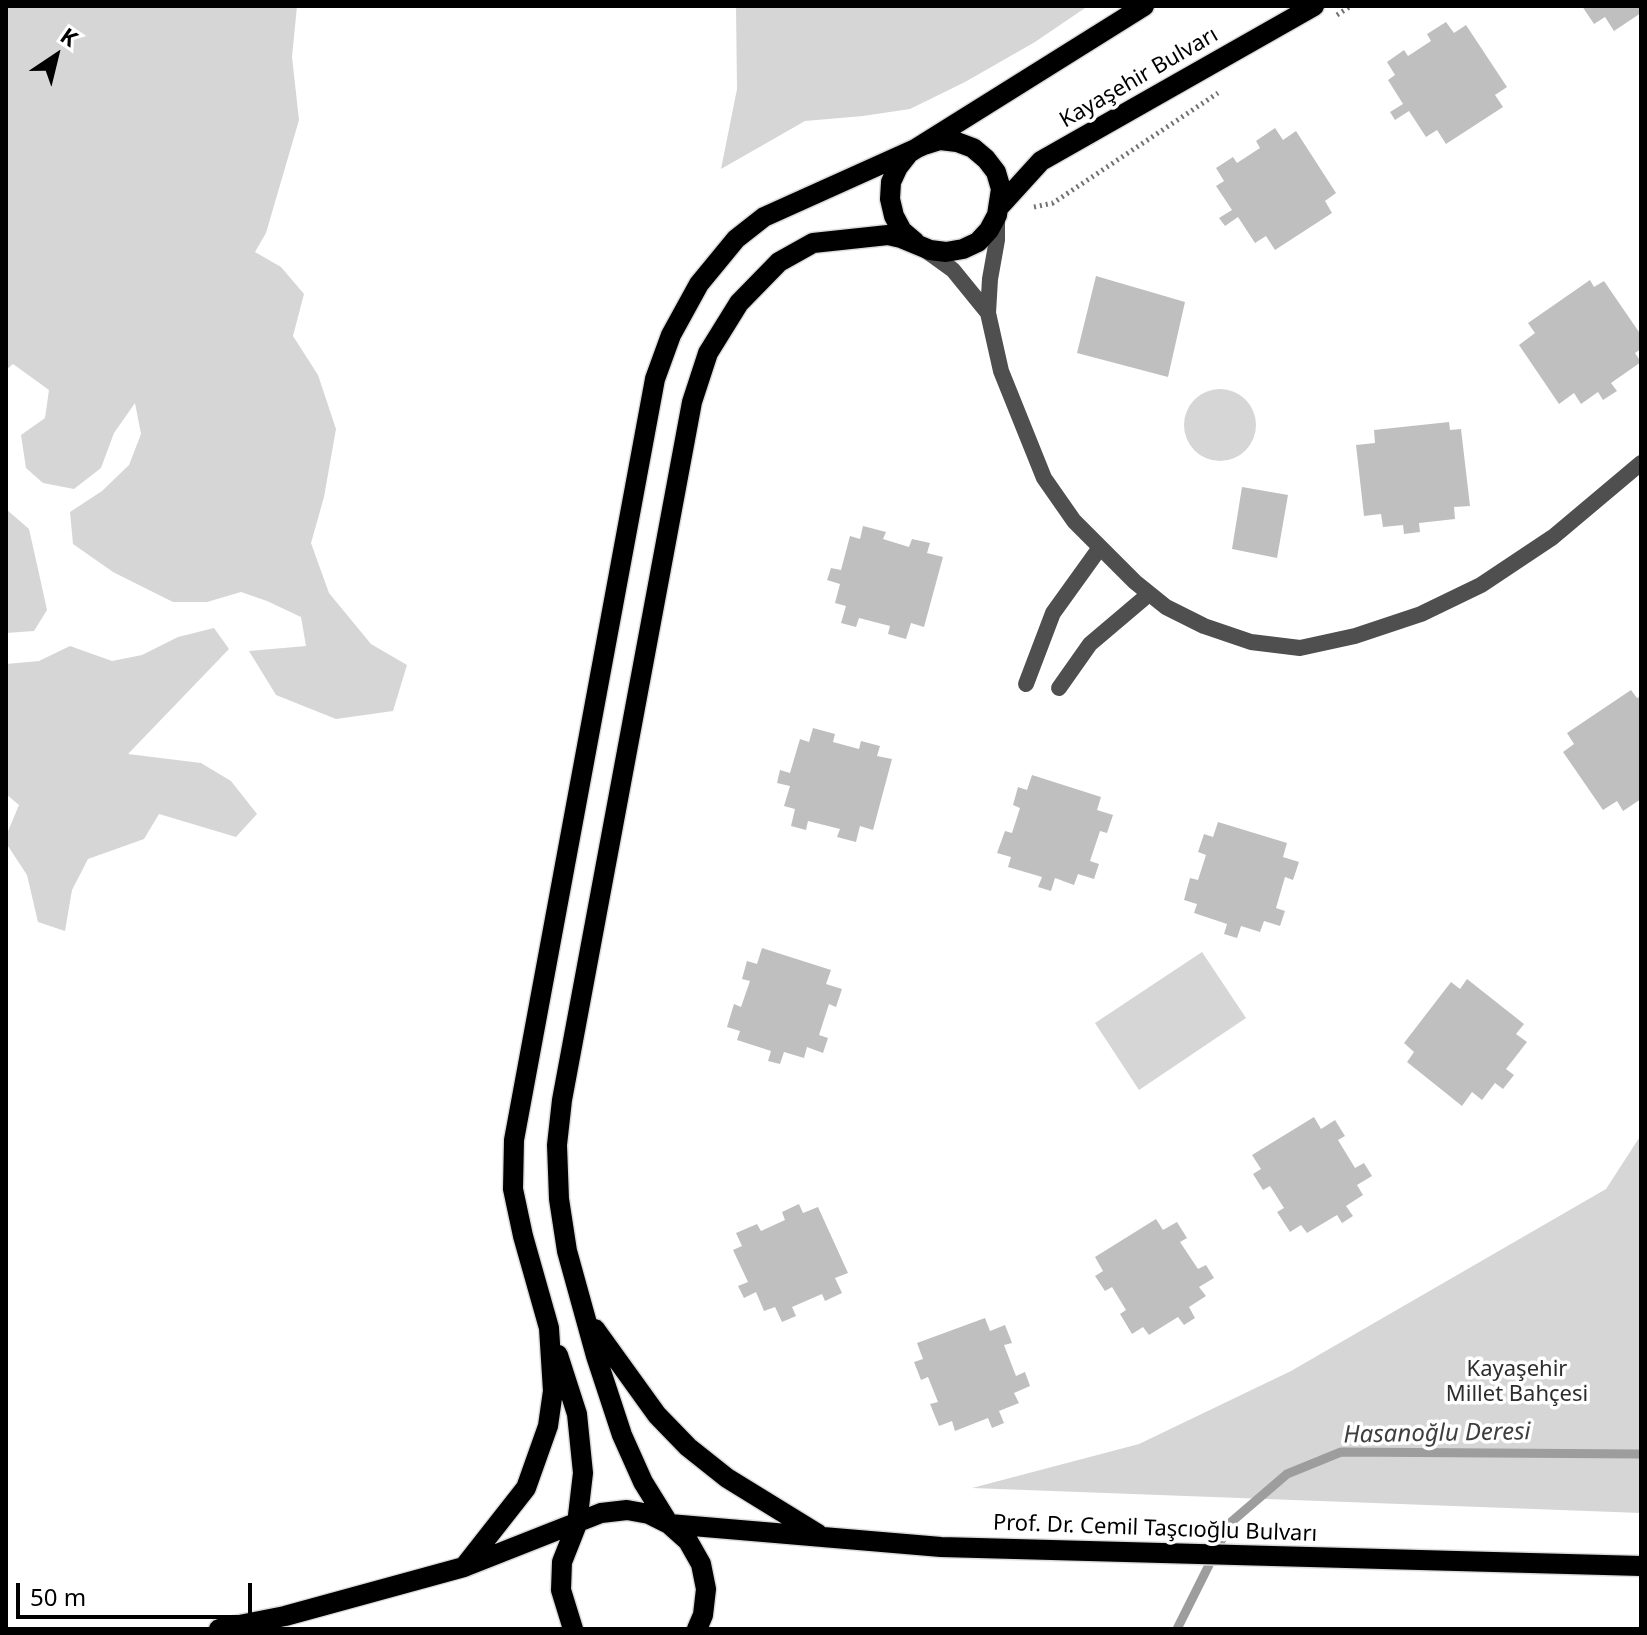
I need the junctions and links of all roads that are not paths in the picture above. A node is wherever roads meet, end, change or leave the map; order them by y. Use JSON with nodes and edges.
{"nodes":[{"id":1,"x":1144,"y":6,"type":"edge"},
{"id":2,"x":1319,"y":14,"type":"edge"},
{"id":3,"x":924,"y":145,"type":"junction"},
{"id":4,"x":999,"y":210,"type":"junction"},
{"id":5,"x":915,"y":242,"type":"junction"},
{"id":6,"x":988,"y":313,"type":"junction"},
{"id":7,"x":1641,"y":463,"type":"edge"},
{"id":8,"x":1099,"y":549,"type":"junction"},
{"id":9,"x":1149,"y":594,"type":"junction"},
{"id":10,"x":1026,"y":684,"type":"dead end"},
{"id":11,"x":1059,"y":688,"type":"dead end"},
{"id":12,"x":584,"y":1314,"type":"junction"},
{"id":13,"x":549,"y":1328,"type":"junction"},
{"id":14,"x":577,"y":1524,"type":"junction"},
{"id":15,"x":669,"y":1524,"type":"junction"},
{"id":16,"x":822,"y":1536,"type":"junction"},
{"id":17,"x":1641,"y":1566,"type":"edge"},
{"id":18,"x":464,"y":1567,"type":"junction"},
{"id":19,"x":219,"y":1629,"type":"edge"},
{"id":20,"x":573,"y":1629,"type":"edge"},
{"id":21,"x":697,"y":1629,"type":"edge"}],
"edges":[{"from":1,"to":3,"type":"main road"},
{"from":2,"to":4,"type":"main road","name":"Kayaşehir Bulvarı"},
{"from":3,"to":4,"type":"main road"},
{"from":3,"to":5,"type":"main road"},
{"from":3,"to":13,"type":"main road"},
{"from":4,"to":5,"type":"main road"},
{"from":4,"to":6,"type":"street"},
{"from":5,"to":6,"type":"street"},
{"from":5,"to":12,"type":"main road"},
{"from":6,"to":8,"type":"street"},
{"from":7,"to":9,"type":"street"},
{"from":8,"to":9,"type":"street"},
{"from":8,"to":10,"type":"street"},
{"from":9,"to":11,"type":"street"},
{"from":12,"to":15,"type":"main road"},
{"from":12,"to":16,"type":"main road"},
{"from":13,"to":14,"type":"main road"},
{"from":13,"to":18,"type":"main road"},
{"from":14,"to":15,"type":"main road"},
{"from":14,"to":18,"type":"main road"},
{"from":14,"to":20,"type":"main road"},
{"from":15,"to":16,"type":"main road","name":"Prof. Dr. Cemil Taşcıoğlu Bulvarı"},
{"from":15,"to":21,"type":"main road"},
{"from":16,"to":17,"type":"main road","name":"Prof. Dr. Cemil Taşcıoğlu Bulvarı"},
{"from":18,"to":19,"type":"main road"}]}
